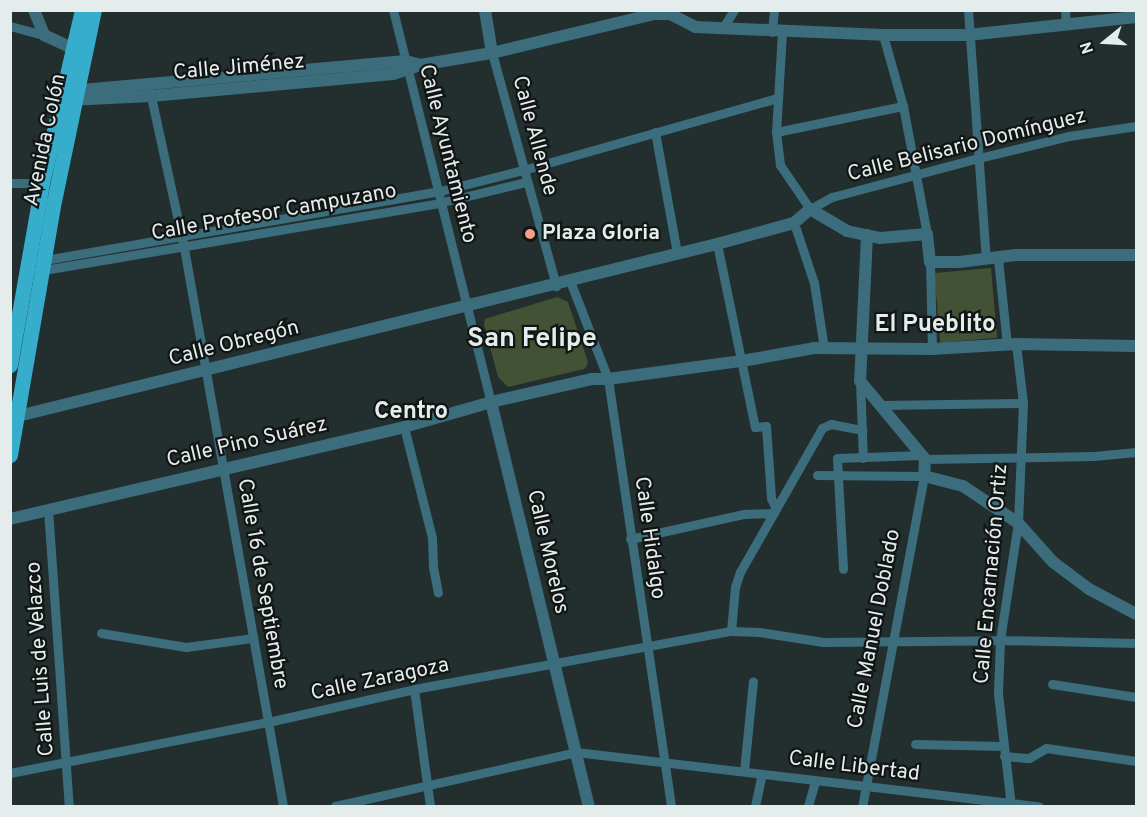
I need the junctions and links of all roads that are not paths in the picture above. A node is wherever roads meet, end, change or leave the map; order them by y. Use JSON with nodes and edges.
{"nodes":[{"id":1,"x":34,"y":10,"type":"edge"},
{"id":2,"x":81,"y":10,"type":"edge"},
{"id":3,"x":94,"y":10,"type":"edge"},
{"id":4,"x":393,"y":10,"type":"edge"},
{"id":5,"x":485,"y":10,"type":"edge"},
{"id":6,"x":734,"y":10,"type":"edge"},
{"id":7,"x":774,"y":10,"type":"edge"},
{"id":8,"x":968,"y":10,"type":"edge"},
{"id":9,"x":1065,"y":10,"type":"edge"},
{"id":10,"x":655,"y":12,"type":"edge"},
{"id":11,"x":1113,"y":15,"type":"edge"},
{"id":12,"x":1137,"y":17,"type":"edge"},
{"id":13,"x":1066,"y":25,"type":"junction"},
{"id":14,"x":10,"y":26,"type":"edge"},
{"id":15,"x":724,"y":26,"type":"junction"},
{"id":16,"x":777,"y":32,"type":"junction"},
{"id":17,"x":44,"y":35,"type":"junction"},
{"id":18,"x":883,"y":35,"type":"junction"},
{"id":19,"x":968,"y":35,"type":"junction"},
{"id":20,"x":79,"y":48,"type":"junction"},
{"id":21,"x":492,"y":53,"type":"junction"},
{"id":22,"x":412,"y":66,"type":"junction"},
{"id":23,"x":150,"y":90,"type":"junction"},
{"id":24,"x":69,"y":95,"type":"junction"},
{"id":25,"x":777,"y":98,"type":"junction"},
{"id":26,"x":903,"y":106,"type":"junction"},
{"id":27,"x":1137,"y":126,"type":"edge"},
{"id":28,"x":655,"y":132,"type":"junction"},
{"id":29,"x":776,"y":132,"type":"junction"},
{"id":30,"x":979,"y":158,"type":"junction"},
{"id":31,"x":523,"y":170,"type":"junction"},
{"id":32,"x":918,"y":175,"type":"junction"},
{"id":33,"x":526,"y":182,"type":"junction"},
{"id":34,"x":10,"y":183,"type":"edge"},
{"id":35,"x":42,"y":183,"type":"junction"},
{"id":36,"x":440,"y":191,"type":"junction"},
{"id":37,"x":439,"y":203,"type":"junction"},
{"id":38,"x":810,"y":209,"type":"junction"},
{"id":39,"x":351,"y":212,"type":"junction"},
{"id":40,"x":794,"y":223,"type":"junction"},
{"id":41,"x":266,"y":227,"type":"junction"},
{"id":42,"x":927,"y":234,"type":"junction"},
{"id":43,"x":182,"y":235,"type":"junction"},
{"id":44,"x":867,"y":235,"type":"junction"},
{"id":45,"x":717,"y":244,"type":"junction"},
{"id":46,"x":184,"y":248,"type":"junction"},
{"id":47,"x":676,"y":253,"type":"junction"},
{"id":48,"x":1137,"y":255,"type":"edge"},
{"id":49,"x":992,"y":259,"type":"junction"},
{"id":50,"x":930,"y":262,"type":"junction"},
{"id":51,"x":35,"y":267,"type":"junction"},
{"id":52,"x":570,"y":281,"type":"junction"},
{"id":53,"x":556,"y":286,"type":"junction"},
{"id":54,"x":466,"y":306,"type":"junction"},
{"id":55,"x":1011,"y":345,"type":"junction"},
{"id":56,"x":1137,"y":346,"type":"edge"},
{"id":57,"x":824,"y":348,"type":"junction"},
{"id":58,"x":860,"y":348,"type":"junction"},
{"id":59,"x":932,"y":349,"type":"junction"},
{"id":60,"x":742,"y":361,"type":"junction"},
{"id":61,"x":10,"y":365,"type":"edge"},
{"id":62,"x":205,"y":372,"type":"junction"},
{"id":63,"x":608,"y":380,"type":"junction"},
{"id":64,"x":860,"y":381,"type":"junction"},
{"id":65,"x":491,"y":402,"type":"junction"},
{"id":66,"x":1023,"y":403,"type":"junction"},
{"id":67,"x":880,"y":405,"type":"junction"},
{"id":68,"x":14,"y":417,"type":"edge"},
{"id":69,"x":404,"y":427,"type":"junction"},
{"id":70,"x":862,"y":430,"type":"junction"},
{"id":71,"x":1137,"y":452,"type":"edge"},
{"id":72,"x":1022,"y":455,"type":"junction"},
{"id":73,"x":10,"y":456,"type":"edge"},
{"id":74,"x":923,"y":457,"type":"junction"},
{"id":75,"x":863,"y":458,"type":"junction"},
{"id":76,"x":224,"y":469,"type":"junction"},
{"id":77,"x":817,"y":475,"type":"dead end"},
{"id":78,"x":837,"y":476,"type":"junction"},
{"id":79,"x":924,"y":476,"type":"junction"},
{"id":80,"x":48,"y":509,"type":"junction"},
{"id":81,"x":775,"y":511,"type":"junction"},
{"id":82,"x":10,"y":519,"type":"edge"},
{"id":83,"x":1018,"y":524,"type":"junction"},
{"id":84,"x":630,"y":539,"type":"junction"},
{"id":85,"x":843,"y":569,"type":"dead end"},
{"id":86,"x":438,"y":593,"type":"dead end"},
{"id":87,"x":1137,"y":614,"type":"edge"},
{"id":88,"x":733,"y":632,"type":"junction"},
{"id":89,"x":101,"y":633,"type":"dead end"},
{"id":90,"x":253,"y":638,"type":"junction"},
{"id":91,"x":1000,"y":640,"type":"junction"},
{"id":92,"x":893,"y":642,"type":"junction"},
{"id":93,"x":1137,"y":643,"type":"edge"},
{"id":94,"x":647,"y":647,"type":"junction"},
{"id":95,"x":554,"y":666,"type":"junction"},
{"id":96,"x":753,"y":681,"type":"dead end"},
{"id":97,"x":1052,"y":684,"type":"dead end"},
{"id":98,"x":414,"y":690,"type":"junction"},
{"id":99,"x":1137,"y":697,"type":"edge"},
{"id":100,"x":268,"y":722,"type":"junction"},
{"id":101,"x":915,"y":744,"type":"dead end"},
{"id":102,"x":1003,"y":746,"type":"junction"},
{"id":103,"x":576,"y":752,"type":"junction"},
{"id":104,"x":1004,"y":756,"type":"junction"},
{"id":105,"x":1137,"y":761,"type":"edge"},
{"id":106,"x":66,"y":762,"type":"junction"},
{"id":107,"x":665,"y":763,"type":"junction"},
{"id":108,"x":743,"y":771,"type":"junction"},
{"id":109,"x":10,"y":773,"type":"edge"},
{"id":110,"x":762,"y":774,"type":"junction"},
{"id":111,"x":815,"y":781,"type":"junction"},
{"id":112,"x":427,"y":787,"type":"junction"},
{"id":113,"x":866,"y":788,"type":"junction"},
{"id":114,"x":937,"y":796,"type":"junction"},
{"id":115,"x":1010,"y":805,"type":"edge"},
{"id":116,"x":69,"y":807,"type":"edge"},
{"id":117,"x":283,"y":807,"type":"edge"},
{"id":118,"x":335,"y":807,"type":"edge"},
{"id":119,"x":430,"y":807,"type":"edge"},
{"id":120,"x":589,"y":807,"type":"edge"},
{"id":121,"x":670,"y":807,"type":"edge"},
{"id":122,"x":756,"y":807,"type":"edge"},
{"id":123,"x":808,"y":807,"type":"edge"},
{"id":124,"x":862,"y":807,"type":"edge"},
{"id":125,"x":936,"y":807,"type":"edge"},
{"id":126,"x":1039,"y":807,"type":"edge"}],
"edges":[{"from":1,"to":17,"type":"street"},
{"from":2,"to":20,"type":"main road","name":"Avenida Colón"},
{"from":3,"to":20,"type":"main road","name":"Avenida Colón"},
{"from":4,"to":22,"type":"street","name":"Calle Ayuntamiento"},
{"from":5,"to":21,"type":"street","name":"Calle Allende"},
{"from":6,"to":15,"type":"street"},
{"from":7,"to":16,"type":"street"},
{"from":8,"to":19,"type":"street","name":"Calle Encarnación Ortiz"},
{"from":9,"to":13,"type":"street"},
{"from":10,"to":15,"type":"street","name":"Calle Jiménez"},
{"from":10,"to":21,"type":"street","name":"Calle Jiménez"},
{"from":11,"to":12,"type":"street","name":"Calle Jiménez"},
{"from":11,"to":13,"type":"street","name":"Calle Jiménez"},
{"from":13,"to":19,"type":"street","name":"Calle Jiménez"},
{"from":14,"to":17,"type":"street"},
{"from":15,"to":16,"type":"street","name":"Calle Jiménez"},
{"from":16,"to":18,"type":"street","name":"Calle Jiménez"},
{"from":16,"to":25,"type":"street"},
{"from":17,"to":20,"type":"street"},
{"from":18,"to":19,"type":"street","name":"Calle Jiménez"},
{"from":18,"to":26,"type":"street"},
{"from":19,"to":30,"type":"street","name":"Calle Encarnación Ortiz"},
{"from":20,"to":24,"type":"main road","name":"Avenida Colón"},
{"from":21,"to":22,"type":"street","name":"Calle Jiménez"},
{"from":21,"to":31,"type":"street","name":"Calle Allende"},
{"from":22,"to":23,"type":"street","name":"Calle Jiménez"},
{"from":22,"to":36,"type":"street","name":"Calle Ayuntamiento"},
{"from":23,"to":24,"type":"street","name":"Calle Jiménez"},
{"from":23,"to":43,"type":"street","name":"Calle 16 de Septiembre"},
{"from":24,"to":35,"type":"main road","name":"Avenida Colón"},
{"from":24,"to":51,"type":"main road","name":"Avenida Colón"},
{"from":25,"to":28,"type":"street","name":"Calle Profesor Campuzano"},
{"from":25,"to":29,"type":"street"},
{"from":26,"to":29,"type":"street"},
{"from":26,"to":32,"type":"street"},
{"from":27,"to":30,"type":"street","name":"Calle Belisario Domínguez"},
{"from":28,"to":31,"type":"street","name":"Calle Profesor Campuzano"},
{"from":28,"to":47,"type":"street"},
{"from":29,"to":38,"type":"street"},
{"from":30,"to":32,"type":"street","name":"Calle Belisario Domínguez"},
{"from":30,"to":49,"type":"street","name":"Calle Encarnación Ortiz"},
{"from":31,"to":33,"type":"street","name":"Calle Allende"},
{"from":31,"to":36,"type":"street","name":"Calle Profesor Campuzano"},
{"from":32,"to":38,"type":"street","name":"Calle Belisario Domínguez"},
{"from":32,"to":42,"type":"street"},
{"from":33,"to":37,"type":"street","name":"Calle Profesor Campuzano"},
{"from":33,"to":53,"type":"street","name":"Calle Allende"},
{"from":34,"to":35,"type":"street"},
{"from":35,"to":51,"type":"main road","name":"Avenida Colón"},
{"from":36,"to":37,"type":"street","name":"Calle Ayuntamiento"},
{"from":36,"to":39,"type":"street","name":"Calle Profesor Campuzano"},
{"from":37,"to":39,"type":"street","name":"Calle Profesor Campuzano"},
{"from":37,"to":54,"type":"street","name":"Calle Ayuntamiento"},
{"from":38,"to":40,"type":"street"},
{"from":38,"to":44,"type":"street"},
{"from":39,"to":41,"type":"street","name":"Calle Profesor Campuzano"},
{"from":40,"to":45,"type":"street"},
{"from":40,"to":57,"type":"street"},
{"from":41,"to":43,"type":"street","name":"Calle Profesor Campuzano"},
{"from":41,"to":46,"type":"street","name":"Calle Profesor Campuzano"},
{"from":42,"to":44,"type":"street"},
{"from":42,"to":50,"type":"street"},
{"from":43,"to":46,"type":"street","name":"Calle 16 de Septiembre"},
{"from":43,"to":51,"type":"street","name":"Calle Profesor Campuzano"},
{"from":44,"to":58,"type":"street"},
{"from":45,"to":47,"type":"street"},
{"from":45,"to":60,"type":"street"},
{"from":46,"to":51,"type":"street","name":"Calle Profesor Campuzano"},
{"from":46,"to":62,"type":"street","name":"Calle 16 de Septiembre"},
{"from":47,"to":52,"type":"street"},
{"from":48,"to":49,"type":"street"},
{"from":49,"to":50,"type":"street"},
{"from":49,"to":55,"type":"street","name":"Calle Encarnación Ortiz"},
{"from":50,"to":59,"type":"street"},
{"from":51,"to":61,"type":"main road","name":"Avenida Colón"},
{"from":51,"to":68,"type":"main road","name":"Avenida Colón"},
{"from":52,"to":53,"type":"street"},
{"from":52,"to":63,"type":"street","name":"Calle Hidalgo"},
{"from":53,"to":54,"type":"street"},
{"from":54,"to":62,"type":"street","name":"Calle Obregón"},
{"from":54,"to":65,"type":"street","name":"Calle Morelos"},
{"from":55,"to":56,"type":"street","name":"Calle Pino Suárez"},
{"from":55,"to":59,"type":"street","name":"Calle Pino Suárez"},
{"from":55,"to":66,"type":"street","name":"Calle Encarnación Ortiz"},
{"from":57,"to":58,"type":"street","name":"Calle Pino Suárez"},
{"from":57,"to":60,"type":"street","name":"Calle Pino Suárez"},
{"from":58,"to":59,"type":"street","name":"Calle Pino Suárez"},
{"from":58,"to":64,"type":"street"},
{"from":60,"to":63,"type":"street","name":"Calle Pino Suárez"},
{"from":60,"to":81,"type":"street"},
{"from":62,"to":68,"type":"street","name":"Calle Obregón"},
{"from":62,"to":76,"type":"street","name":"Calle 16 de Septiembre"},
{"from":63,"to":65,"type":"street","name":"Calle Pino Suárez"},
{"from":63,"to":84,"type":"street","name":"Calle Hidalgo"},
{"from":64,"to":67,"type":"street"},
{"from":64,"to":70,"type":"street"},
{"from":65,"to":69,"type":"street","name":"Calle Pino Suárez"},
{"from":65,"to":95,"type":"street","name":"Calle Morelos"},
{"from":66,"to":67,"type":"street"},
{"from":66,"to":72,"type":"street","name":"Calle Encarnación Ortiz"},
{"from":67,"to":74,"type":"street"},
{"from":68,"to":73,"type":"main road","name":"Avenida Colón"},
{"from":69,"to":76,"type":"street","name":"Calle Pino Suárez"},
{"from":69,"to":86,"type":"street"},
{"from":70,"to":75,"type":"street"},
{"from":70,"to":81,"type":"street"},
{"from":71,"to":72,"type":"street"},
{"from":72,"to":74,"type":"street"},
{"from":72,"to":83,"type":"street","name":"Calle Encarnación Ortiz"},
{"from":74,"to":75,"type":"street"},
{"from":74,"to":79,"type":"street","name":"Calle Manuel Doblado"},
{"from":75,"to":78,"type":"street"},
{"from":76,"to":80,"type":"street","name":"Calle Pino Suárez"},
{"from":76,"to":90,"type":"street","name":"Calle 16 de Septiembre"},
{"from":77,"to":78,"type":"street"},
{"from":78,"to":79,"type":"street"},
{"from":78,"to":85,"type":"street"},
{"from":79,"to":83,"type":"street"},
{"from":79,"to":92,"type":"street","name":"Calle Manuel Doblado"},
{"from":80,"to":82,"type":"street","name":"Calle Pino Suárez"},
{"from":80,"to":106,"type":"street","name":"Calle Luis de Velazco"},
{"from":81,"to":84,"type":"street"},
{"from":81,"to":88,"type":"street"},
{"from":83,"to":87,"type":"street"},
{"from":83,"to":91,"type":"street","name":"Calle Encarnación Ortiz"},
{"from":84,"to":94,"type":"street","name":"Calle Hidalgo"},
{"from":88,"to":92,"type":"street","name":"Calle Zaragoza"},
{"from":88,"to":94,"type":"street","name":"Calle Zaragoza"},
{"from":89,"to":90,"type":"street"},
{"from":90,"to":100,"type":"street","name":"Calle 16 de Septiembre"},
{"from":91,"to":92,"type":"street","name":"Calle Zaragoza"},
{"from":91,"to":93,"type":"street","name":"Calle Zaragoza"},
{"from":91,"to":102,"type":"street","name":"Calle Encarnación Ortiz"},
{"from":92,"to":113,"type":"street","name":"Calle Manuel Doblado"},
{"from":94,"to":95,"type":"street","name":"Calle Zaragoza"},
{"from":94,"to":107,"type":"street","name":"Calle Hidalgo"},
{"from":95,"to":98,"type":"street","name":"Calle Zaragoza"},
{"from":95,"to":103,"type":"street","name":"Calle Morelos"},
{"from":96,"to":108,"type":"street"},
{"from":97,"to":99,"type":"street"},
{"from":98,"to":100,"type":"street","name":"Calle Zaragoza"},
{"from":98,"to":112,"type":"street"},
{"from":100,"to":106,"type":"street","name":"Calle Zaragoza"},
{"from":100,"to":117,"type":"street","name":"Calle 16 de Septiembre"},
{"from":101,"to":102,"type":"street"},
{"from":102,"to":104,"type":"street","name":"Calle Encarnación Ortiz"},
{"from":103,"to":107,"type":"street","name":"Calle Libertad"},
{"from":103,"to":112,"type":"street"},
{"from":103,"to":120,"type":"street","name":"Calle Morelos"},
{"from":104,"to":105,"type":"street"},
{"from":104,"to":115,"type":"street","name":"Calle Encarnación Ortiz"},
{"from":106,"to":109,"type":"street","name":"Calle Zaragoza"},
{"from":106,"to":116,"type":"street","name":"Calle Luis de Velazco"},
{"from":107,"to":108,"type":"street","name":"Calle Libertad"},
{"from":107,"to":121,"type":"street","name":"Calle Hidalgo"},
{"from":108,"to":110,"type":"street","name":"Calle Libertad"},
{"from":110,"to":111,"type":"street","name":"Calle Libertad"},
{"from":110,"to":122,"type":"street"},
{"from":111,"to":113,"type":"street","name":"Calle Libertad"},
{"from":111,"to":123,"type":"street"},
{"from":112,"to":118,"type":"street"},
{"from":112,"to":119,"type":"street"},
{"from":113,"to":114,"type":"street","name":"Calle Libertad"},
{"from":113,"to":124,"type":"street","name":"Calle Manuel Doblado"},
{"from":114,"to":115,"type":"street","name":"Calle Libertad"},
{"from":114,"to":125,"type":"street"},
{"from":115,"to":126,"type":"street","name":"Calle Libertad"}]}
